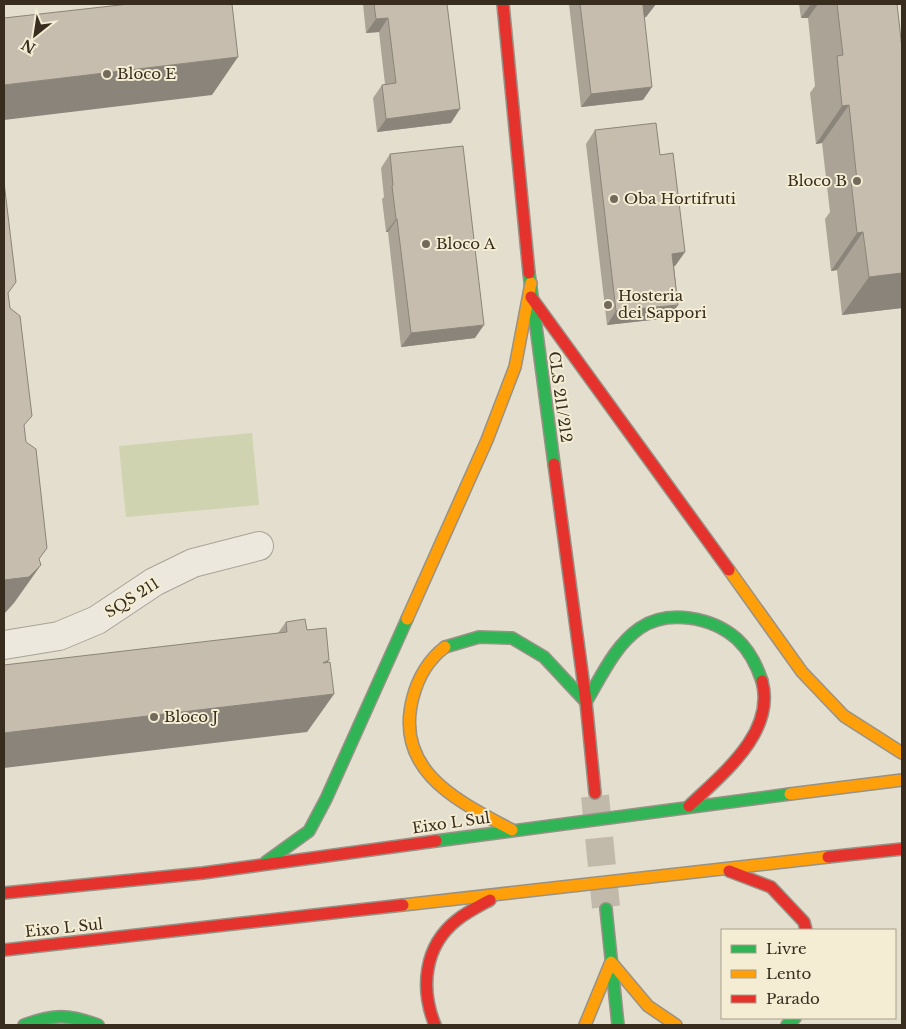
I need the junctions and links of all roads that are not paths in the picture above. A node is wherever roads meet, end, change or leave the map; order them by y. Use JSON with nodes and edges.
{"nodes":[{"id":1,"x":503,"y":4,"type":"edge"},
{"id":2,"x":531,"y":283,"type":"junction"},
{"id":3,"x":531,"y":297,"type":"junction"},
{"id":4,"x":259,"y":546,"type":"dead end"},
{"id":5,"x":4,"y":645,"type":"edge"},
{"id":6,"x":586,"y":702,"type":"junction"},
{"id":7,"x":902,"y":753,"type":"edge"},
{"id":8,"x":902,"y":780,"type":"edge"},
{"id":9,"x":595,"y":793,"type":"tunnel mouth"},
{"id":10,"x":689,"y":806,"type":"junction"},
{"id":11,"x":512,"y":830,"type":"junction"},
{"id":12,"x":902,"y":849,"type":"edge"},
{"id":13,"x":263,"y":864,"type":"junction"},
{"id":14,"x":726,"y":869,"type":"junction"},
{"id":15,"x":4,"y":893,"type":"edge"},
{"id":16,"x":498,"y":895,"type":"junction"},
{"id":17,"x":606,"y":909,"type":"tunnel mouth"},
{"id":18,"x":806,"y":929,"type":"edge"},
{"id":19,"x":4,"y":950,"type":"edge"},
{"id":20,"x":611,"y":962,"type":"junction"},
{"id":21,"x":24,"y":1025,"type":"edge"},
{"id":22,"x":98,"y":1025,"type":"edge"},
{"id":23,"x":435,"y":1025,"type":"edge"},
{"id":24,"x":585,"y":1025,"type":"edge"},
{"id":25,"x":618,"y":1025,"type":"edge"},
{"id":26,"x":676,"y":1025,"type":"edge"}],
"edges":[{"from":1,"to":2,"type":"main road","name":"CLS 211/212"},
{"from":2,"to":3,"type":"main road","name":"CLS 211/212"},
{"from":2,"to":13,"type":"main road"},
{"from":3,"to":6,"type":"main road","name":"CLS 211/212"},
{"from":3,"to":7,"type":"main road"},
{"from":4,"to":5,"type":"street","name":"SQS 211"},
{"from":6,"to":9,"type":"main road","name":"CLS 211/212"},
{"from":6,"to":10,"type":"main road"},
{"from":6,"to":11,"type":"main road"},
{"from":8,"to":10,"type":"main road","name":"Eixo L Sul"},
{"from":10,"to":11,"type":"main road","name":"Eixo L Sul"},
{"from":11,"to":13,"type":"main road","name":"Eixo L Sul"},
{"from":12,"to":14,"type":"main road","name":"Eixo L Sul"},
{"from":13,"to":15,"type":"main road","name":"Eixo L Sul"},
{"from":14,"to":16,"type":"main road","name":"Eixo L Sul"},
{"from":14,"to":18,"type":"main road"},
{"from":16,"to":19,"type":"main road","name":"Eixo L Sul"},
{"from":16,"to":23,"type":"main road"},
{"from":17,"to":20,"type":"main road"},
{"from":20,"to":24,"type":"main road"},
{"from":20,"to":25,"type":"main road"},
{"from":20,"to":26,"type":"main road"},
{"from":21,"to":22,"type":"main road"}]}
